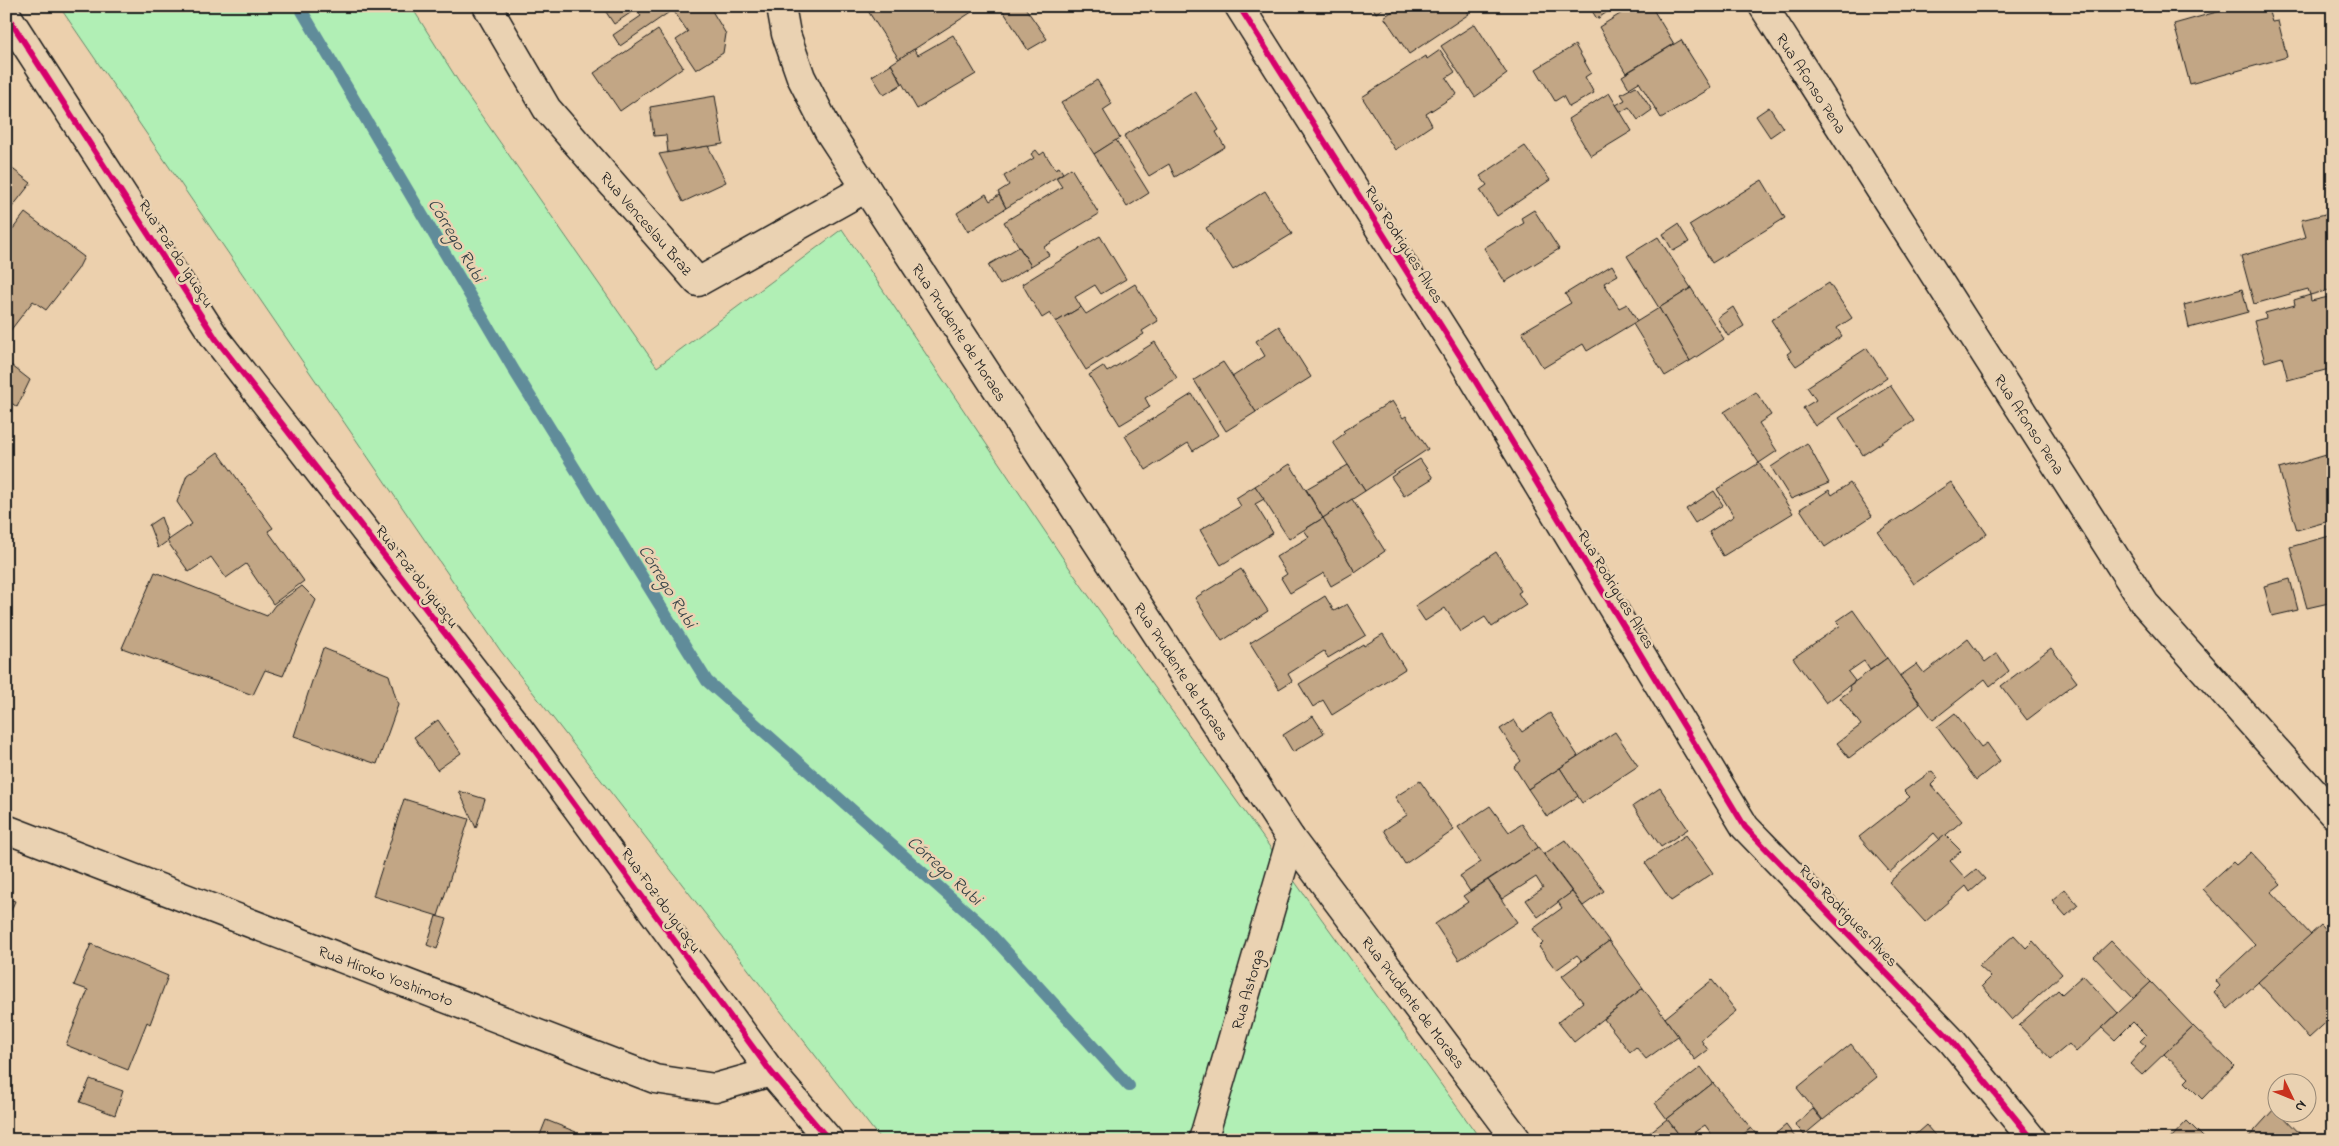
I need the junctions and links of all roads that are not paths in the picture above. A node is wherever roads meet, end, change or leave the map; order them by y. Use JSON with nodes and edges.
{"nodes":[{"id":1,"x":486,"y":6,"type":"edge"},
{"id":2,"x":781,"y":6,"type":"edge"},
{"id":3,"x":1239,"y":6,"type":"edge"},
{"id":4,"x":1763,"y":6,"type":"edge"},
{"id":5,"x":6,"y":14,"type":"edge"},
{"id":6,"x":866,"y":188,"type":"junction"},
{"id":7,"x":2333,"y":814,"type":"edge"},
{"id":8,"x":6,"y":829,"type":"edge"},
{"id":9,"x":1291,"y":839,"type":"junction"},
{"id":10,"x":771,"y":1072,"type":"junction"},
{"id":11,"x":829,"y":1140,"type":"edge"},
{"id":12,"x":1204,"y":1140,"type":"edge"},
{"id":13,"x":1517,"y":1140,"type":"edge"},
{"id":14,"x":2033,"y":1140,"type":"edge"}],
"edges":[{"from":1,"to":6,"type":"street","name":"Rua Venceslau Braz"},
{"from":2,"to":6,"type":"street","name":"Rua Prudente de Moraes"},
{"from":3,"to":14,"type":"street","name":"Rua Rodrigues Alves"},
{"from":4,"to":7,"type":"street","name":"Rua Afonso Pena"},
{"from":5,"to":10,"type":"street","name":"Rua Foz do Iguaçu"},
{"from":6,"to":9,"type":"street","name":"Rua Prudente de Moraes"},
{"from":8,"to":10,"type":"street","name":"Rua Hiroko Yoshimoto"},
{"from":9,"to":12,"type":"street","name":"Rua Astorga"},
{"from":9,"to":13,"type":"street","name":"Rua Prudente de Moraes"},
{"from":10,"to":11,"type":"street","name":"Rua Foz do Iguaçu"}]}
